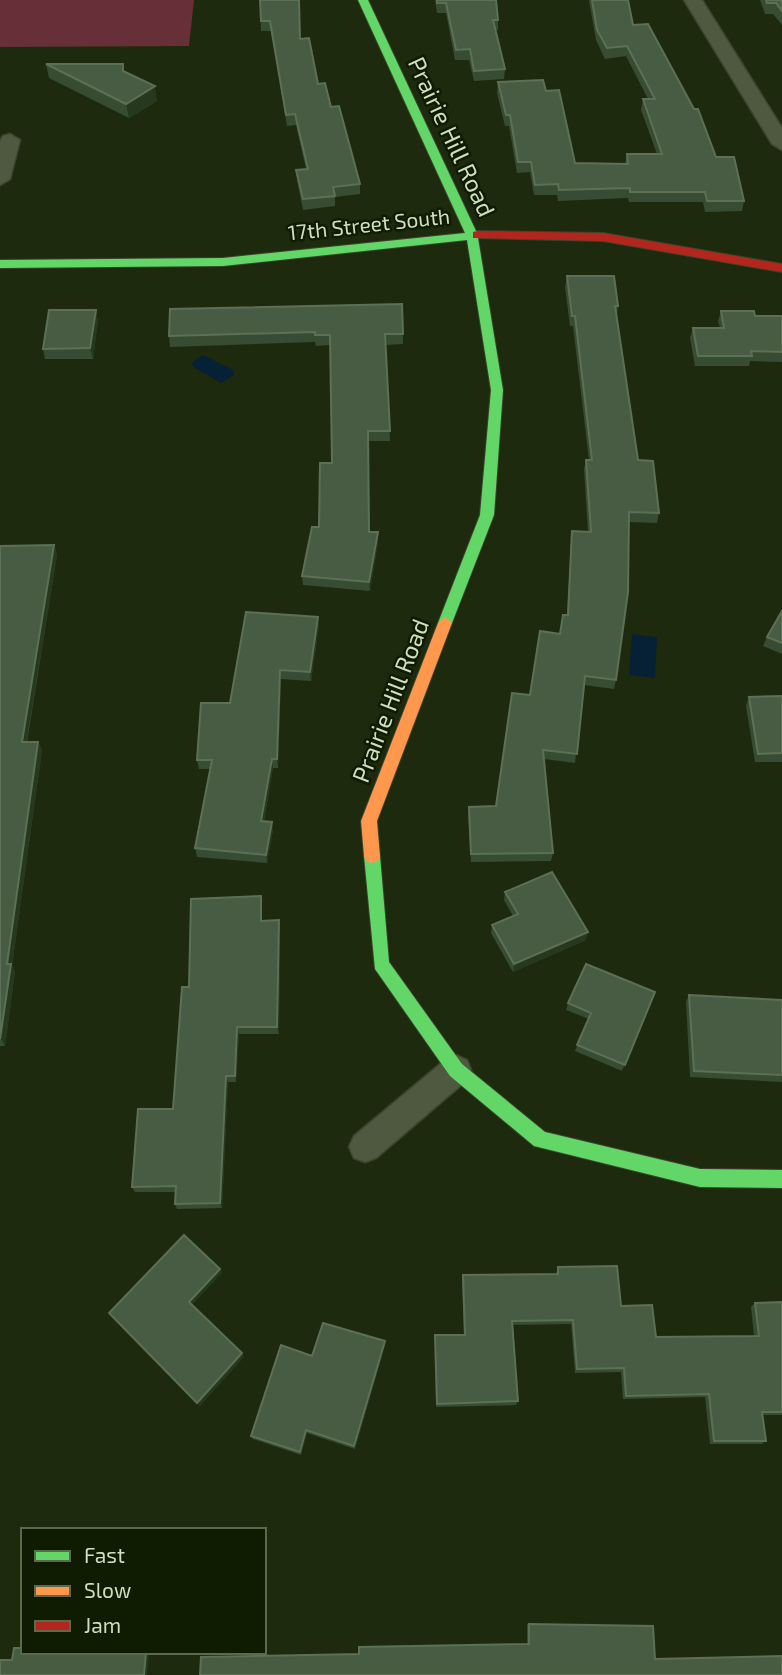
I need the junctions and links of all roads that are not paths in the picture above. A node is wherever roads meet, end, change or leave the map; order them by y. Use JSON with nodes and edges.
{"nodes":[{"id":1,"x":363,"y":0,"type":"edge"},
{"id":2,"x":693,"y":0,"type":"edge"},
{"id":3,"x":10,"y":140,"type":"dead end"},
{"id":4,"x":782,"y":144,"type":"edge"},
{"id":5,"x":0,"y":179,"type":"edge"},
{"id":6,"x":472,"y":235,"type":"junction"},
{"id":7,"x":0,"y":264,"type":"edge"},
{"id":8,"x":782,"y":268,"type":"edge"},
{"id":9,"x":456,"y":1070,"type":"junction"},
{"id":10,"x":365,"y":1147,"type":"dead end"},
{"id":11,"x":782,"y":1179,"type":"edge"}],
"edges":[{"from":1,"to":6,"type":"street","name":"Prairie Hill Road"},
{"from":2,"to":4,"type":"street"},
{"from":3,"to":5,"type":"street"},
{"from":6,"to":7,"type":"street","name":"17th Street South"},
{"from":6,"to":8,"type":"street","name":"17th Street South"},
{"from":6,"to":9,"type":"street","name":"Prairie Hill Road"},
{"from":9,"to":10,"type":"street"},
{"from":9,"to":11,"type":"street","name":"Prairie Hill Road"}]}
